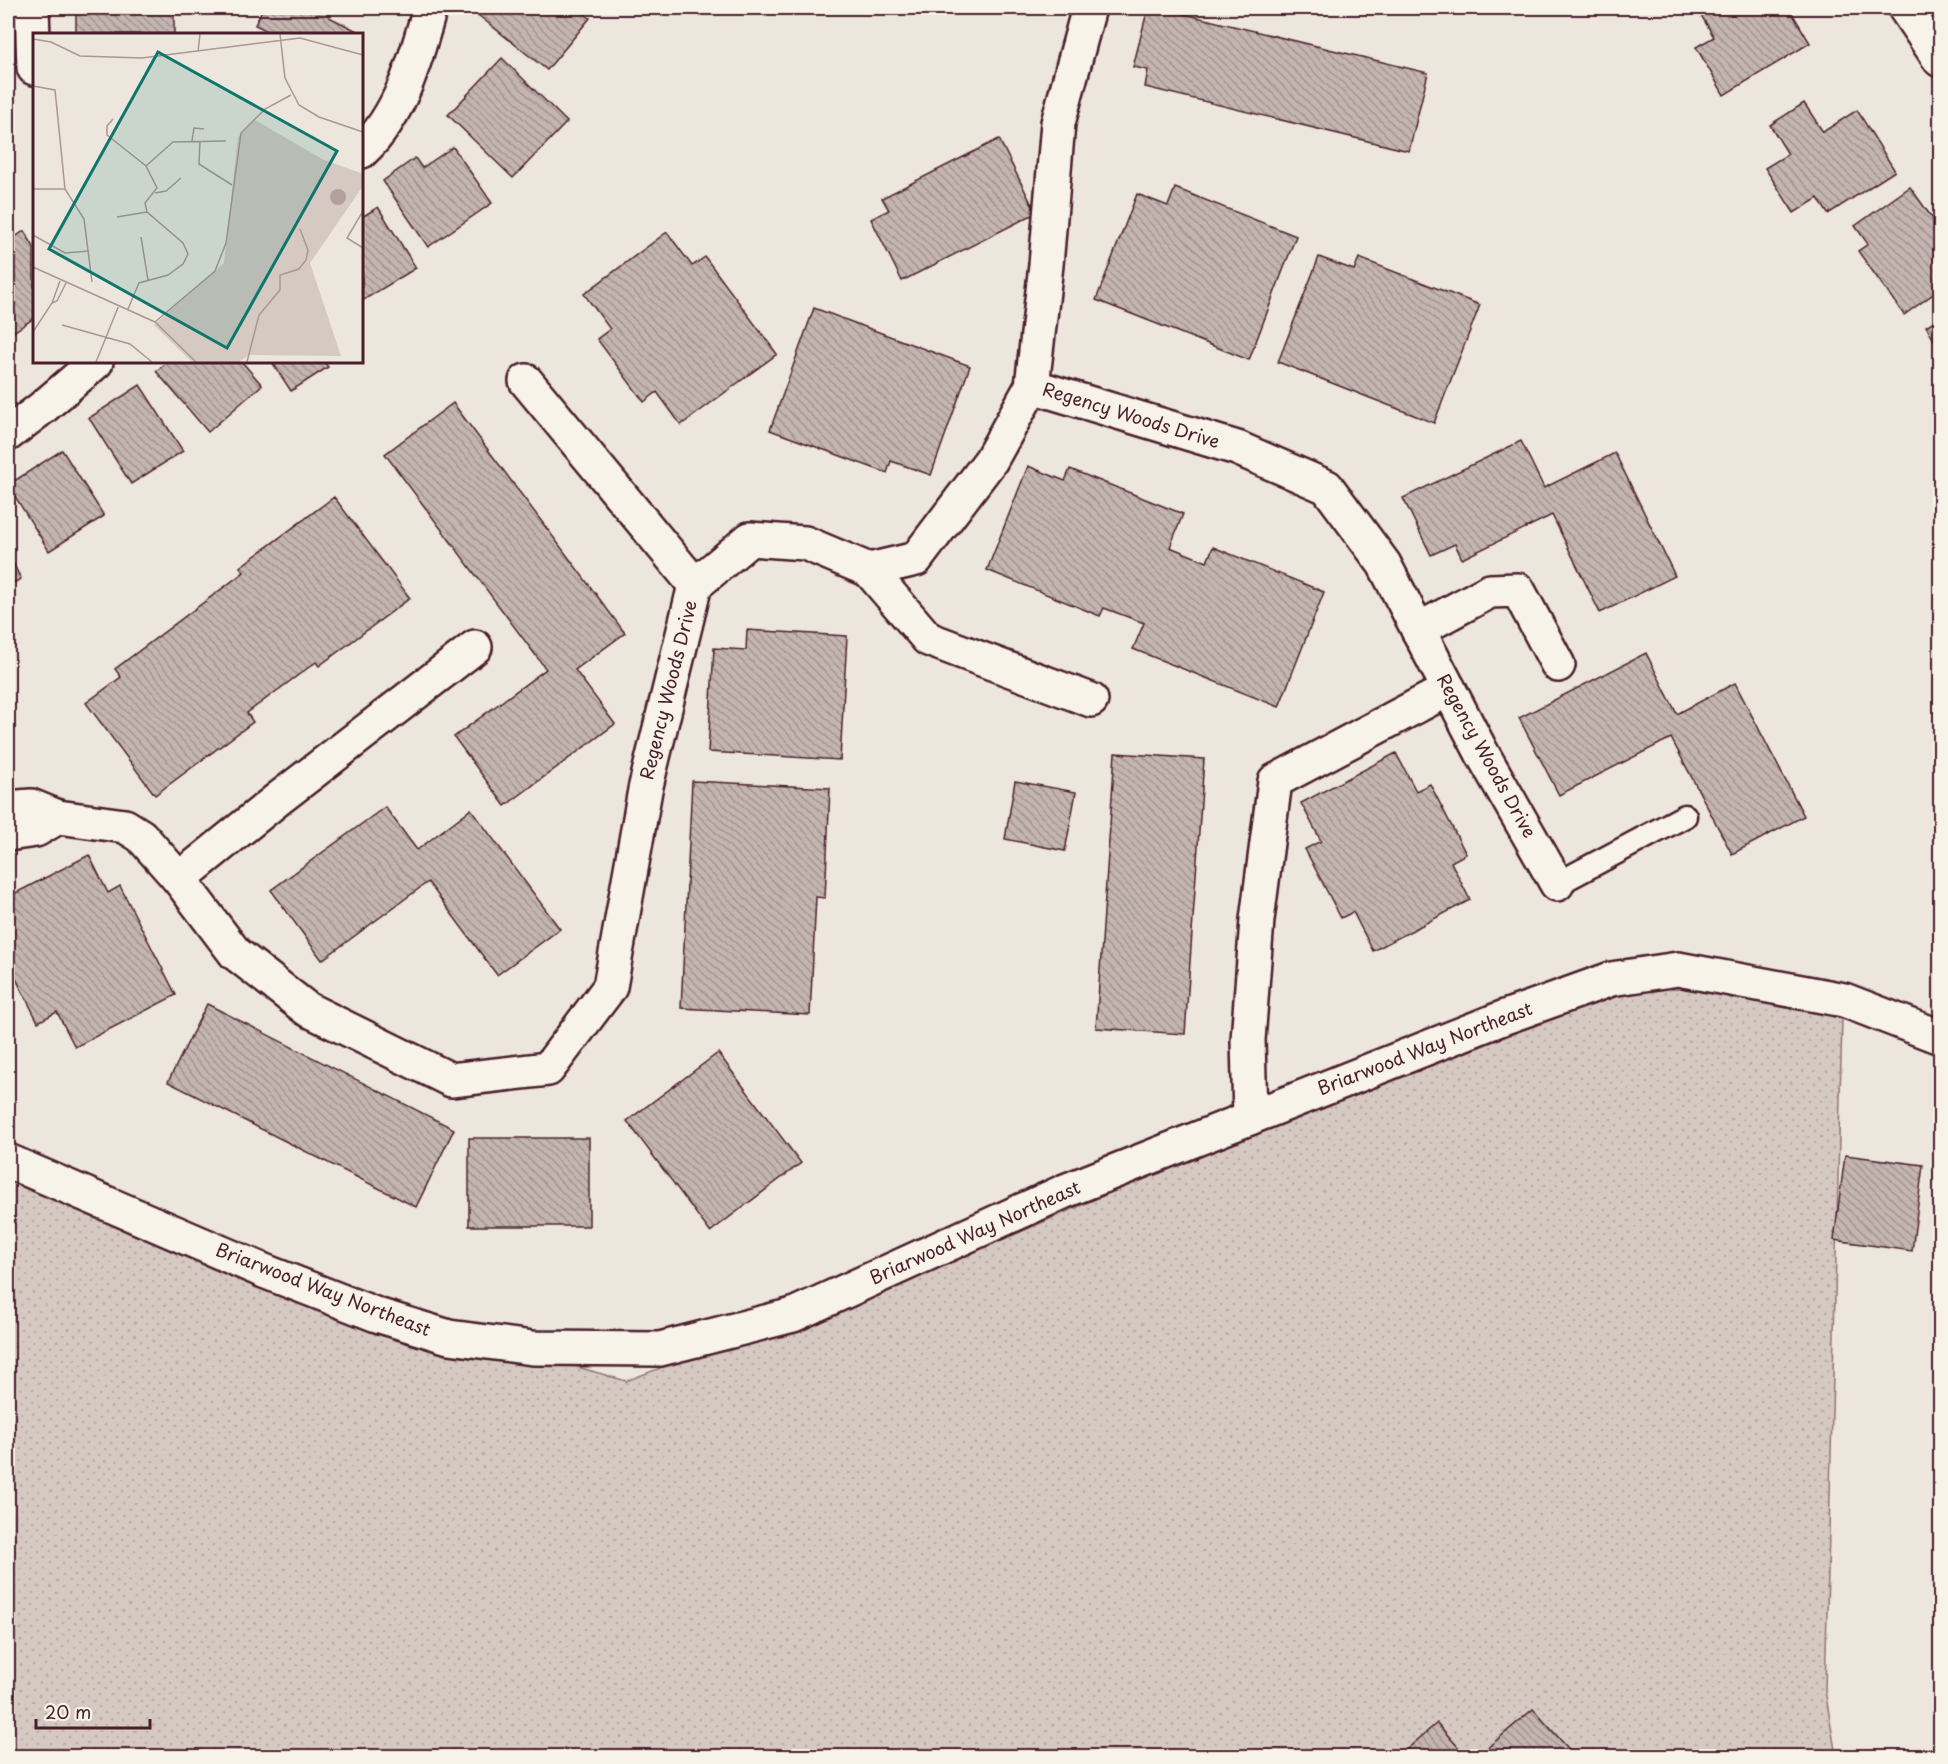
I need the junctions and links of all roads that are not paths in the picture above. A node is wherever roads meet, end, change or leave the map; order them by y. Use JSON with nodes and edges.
{"nodes":[{"id":1,"x":32,"y":8,"type":"edge"},
{"id":2,"x":430,"y":8,"type":"edge"},
{"id":3,"x":1089,"y":8,"type":"edge"},
{"id":4,"x":1905,"y":8,"type":"edge"},
{"id":5,"x":33,"y":38,"type":"edge"},
{"id":6,"x":1941,"y":60,"type":"edge"},
{"id":7,"x":363,"y":150,"type":"edge"},
{"id":8,"x":95,"y":363,"type":"edge"},
{"id":9,"x":526,"y":381,"type":"dead end"},
{"id":10,"x":1032,"y":386,"type":"junction"},
{"id":11,"x":8,"y":434,"type":"edge"},
{"id":12,"x":869,"y":570,"type":"junction"},
{"id":13,"x":694,"y":585,"type":"junction"},
{"id":14,"x":1418,"y":630,"type":"junction"},
{"id":15,"x":475,"y":647,"type":"dead end"},
{"id":16,"x":1558,"y":665,"type":"dead end"},
{"id":17,"x":1449,"y":689,"type":"junction"},
{"id":18,"x":1091,"y":700,"type":"dead end"},
{"id":19,"x":8,"y":808,"type":"edge"},
{"id":20,"x":1685,"y":816,"type":"dead end"},
{"id":21,"x":58,"y":817,"type":"junction"},
{"id":22,"x":8,"y":834,"type":"edge"},
{"id":23,"x":179,"y":879,"type":"junction"},
{"id":24,"x":1557,"y":884,"type":"joint"},
{"id":25,"x":1941,"y":1037,"type":"edge"},
{"id":26,"x":1250,"y":1118,"type":"junction"},
{"id":27,"x":8,"y":1161,"type":"edge"}],
"edges":[{"from":1,"to":5,"type":"street"},
{"from":2,"to":7,"type":"street"},
{"from":3,"to":10,"type":"street"},
{"from":4,"to":6,"type":"street"},
{"from":8,"to":11,"type":"street"},
{"from":9,"to":13,"type":"street"},
{"from":10,"to":12,"type":"street","name":"Regency Woods Drive"},
{"from":10,"to":14,"type":"street","name":"Regency Woods Drive"},
{"from":12,"to":13,"type":"street","name":"Regency Woods Drive"},
{"from":12,"to":18,"type":"street"},
{"from":13,"to":23,"type":"street","name":"Regency Woods Drive"},
{"from":14,"to":16,"type":"street"},
{"from":14,"to":17,"type":"street","name":"Regency Woods Drive"},
{"from":15,"to":23,"type":"street"},
{"from":17,"to":24,"type":"street","name":"Regency Woods Drive"},
{"from":17,"to":26,"type":"street"},
{"from":19,"to":21,"type":"street","name":"Regency Woods Drive"},
{"from":20,"to":24,"type":"lane"},
{"from":21,"to":22,"type":"street"},
{"from":21,"to":23,"type":"street","name":"Regency Woods Drive"},
{"from":25,"to":26,"type":"street","name":"Briarwood Way Northeast"},
{"from":26,"to":27,"type":"street","name":"Briarwood Way Northeast"}]}
